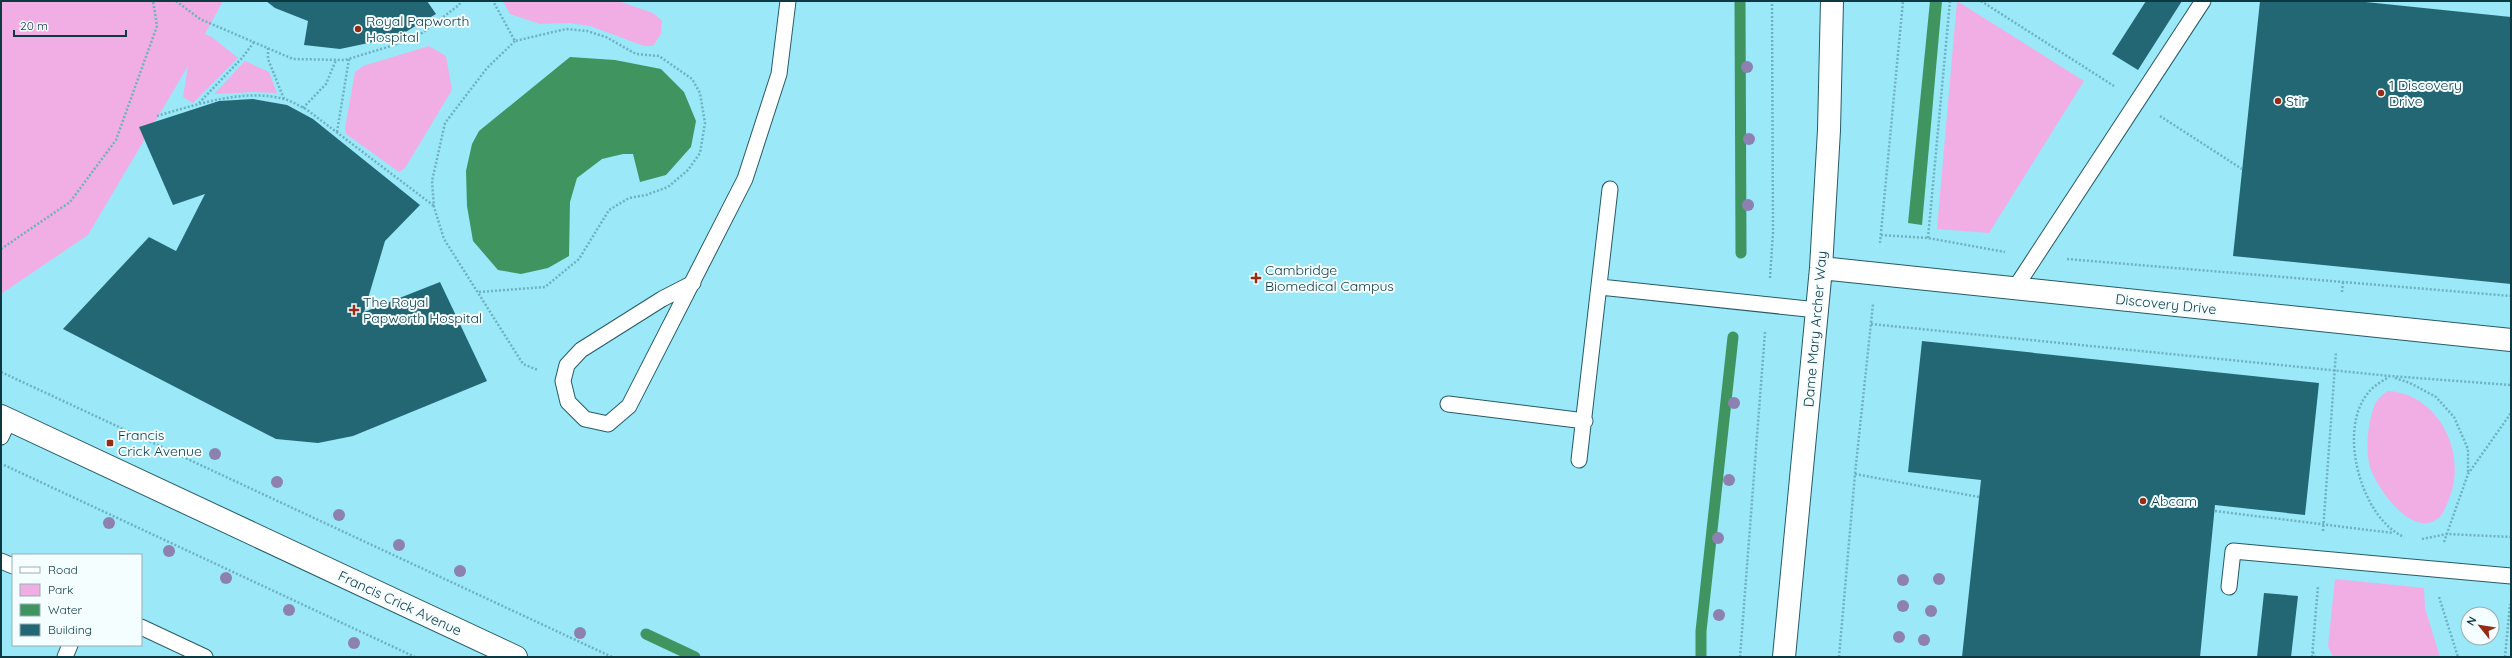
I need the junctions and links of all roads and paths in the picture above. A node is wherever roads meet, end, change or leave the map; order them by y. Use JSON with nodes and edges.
{"nodes":[{"id":1,"x":153,"y":1,"type":"edge"},
{"id":2,"x":176,"y":1,"type":"edge"},
{"id":3,"x":461,"y":1,"type":"edge"},
{"id":4,"x":493,"y":1,"type":"edge"},
{"id":5,"x":788,"y":1,"type":"edge"},
{"id":6,"x":1832,"y":1,"type":"edge"},
{"id":7,"x":1903,"y":1,"type":"edge"},
{"id":8,"x":1950,"y":1,"type":"edge"},
{"id":9,"x":1981,"y":1,"type":"edge"},
{"id":10,"x":2203,"y":1,"type":"edge"},
{"id":11,"x":515,"y":41,"type":"junction"},
{"id":12,"x":254,"y":42,"type":"junction"},
{"id":13,"x":268,"y":48,"type":"junction"},
{"id":14,"x":349,"y":59,"type":"junction"},
{"id":15,"x":336,"y":60,"type":"junction"},
{"id":16,"x":284,"y":99,"type":"junction"},
{"id":17,"x":2138,"y":101,"type":"junction"},
{"id":18,"x":198,"y":104,"type":"junction"},
{"id":19,"x":303,"y":108,"type":"junction"},
{"id":20,"x":157,"y":116,"type":"dead end"},
{"id":21,"x":337,"y":132,"type":"junction"},
{"id":22,"x":2242,"y":169,"type":"dead end"},
{"id":23,"x":1610,"y":189,"type":"dead end"},
{"id":24,"x":434,"y":206,"type":"junction"},
{"id":25,"x":1881,"y":235,"type":"junction"},
{"id":26,"x":1928,"y":238,"type":"junction"},
{"id":27,"x":1,"y":249,"type":"edge"},
{"id":28,"x":2036,"y":257,"type":"junction"},
{"id":29,"x":1821,"y":268,"type":"junction"},
{"id":30,"x":1876,"y":274,"type":"junction"},
{"id":31,"x":2343,"y":282,"type":"junction"},
{"id":32,"x":693,"y":283,"type":"junction"},
{"id":33,"x":1600,"y":287,"type":"junction"},
{"id":34,"x":2015,"y":288,"type":"junction"},
{"id":35,"x":479,"y":292,"type":"junction"},
{"id":36,"x":2511,"y":296,"type":"edge"},
{"id":37,"x":1817,"y":310,"type":"junction"},
{"id":38,"x":2339,"y":323,"type":"junction"},
{"id":39,"x":1871,"y":324,"type":"junction"},
{"id":40,"x":2511,"y":340,"type":"edge"},
{"id":41,"x":2335,"y":369,"type":"junction"},
{"id":42,"x":1,"y":372,"type":"edge"},
{"id":43,"x":2390,"y":376,"type":"junction"},
{"id":44,"x":563,"y":381,"type":"junction"},
{"id":45,"x":2511,"y":385,"type":"edge"},
{"id":46,"x":1448,"y":404,"type":"dead end"},
{"id":47,"x":2511,"y":413,"type":"edge"},
{"id":48,"x":1585,"y":420,"type":"junction"},
{"id":49,"x":4,"y":425,"type":"edge"},
{"id":50,"x":1579,"y":460,"type":"dead end"},
{"id":51,"x":1,"y":463,"type":"edge"},
{"id":52,"x":1855,"y":474,"type":"junction"},
{"id":53,"x":2468,"y":474,"type":"junction"},
{"id":54,"x":1979,"y":497,"type":"dead end"},
{"id":55,"x":2215,"y":511,"type":"dead end"},
{"id":56,"x":2323,"y":524,"type":"junction"},
{"id":57,"x":2394,"y":533,"type":"junction"},
{"id":58,"x":2447,"y":534,"type":"junction"},
{"id":59,"x":2511,"y":537,"type":"edge"},
{"id":60,"x":2406,"y":538,"type":"dead end"},
{"id":61,"x":2418,"y":540,"type":"dead end"},
{"id":62,"x":2320,"y":559,"type":"junction"},
{"id":63,"x":1,"y":561,"type":"edge"},
{"id":64,"x":12,"y":566,"type":"edge"},
{"id":65,"x":2438,"y":570,"type":"junction"},
{"id":66,"x":2511,"y":576,"type":"edge"},
{"id":67,"x":2229,"y":587,"type":"dead end"},
{"id":68,"x":2511,"y":598,"type":"edge"},
{"id":69,"x":142,"y":627,"type":"edge"},
{"id":70,"x":70,"y":646,"type":"edge"},
{"id":71,"x":2313,"y":651,"type":"junction"},
{"id":72,"x":65,"y":657,"type":"edge"},
{"id":73,"x":205,"y":657,"type":"edge"},
{"id":74,"x":415,"y":657,"type":"edge"},
{"id":75,"x":516,"y":657,"type":"edge"},
{"id":76,"x":612,"y":657,"type":"edge"},
{"id":77,"x":1784,"y":657,"type":"edge"},
{"id":78,"x":1839,"y":657,"type":"edge"},
{"id":79,"x":2312,"y":657,"type":"edge"},
{"id":80,"x":2316,"y":657,"type":"edge"},
{"id":81,"x":2458,"y":657,"type":"edge"},
{"id":82,"x":2505,"y":657,"type":"edge"}],
"edges":[{"from":1,"to":27,"type":"path"},
{"from":2,"to":12,"type":"path"},
{"from":3,"to":14,"type":"path"},
{"from":4,"to":11,"type":"path"},
{"from":5,"to":32,"type":"lane"},
{"from":6,"to":29,"type":"street","name":"Dame Mary Archer Way"},
{"from":7,"to":25,"type":"path"},
{"from":8,"to":26,"type":"path"},
{"from":9,"to":17,"type":"path"},
{"from":10,"to":17,"type":"lane"},
{"from":11,"to":24,"type":"path"},
{"from":11,"to":35,"type":"path"},
{"from":12,"to":13,"type":"path"},
{"from":12,"to":18,"type":"path"},
{"from":13,"to":15,"type":"path"},
{"from":13,"to":16,"type":"path"},
{"from":14,"to":15,"type":"path"},
{"from":14,"to":21,"type":"path"},
{"from":15,"to":19,"type":"path"},
{"from":16,"to":18,"type":"path"},
{"from":16,"to":19,"type":"path"},
{"from":17,"to":22,"type":"path"},
{"from":17,"to":28,"type":"lane"},
{"from":18,"to":20,"type":"path"},
{"from":19,"to":21,"type":"path"},
{"from":21,"to":24,"type":"path"},
{"from":23,"to":33,"type":"lane"},
{"from":24,"to":35,"type":"path"},
{"from":25,"to":26,"type":"path"},
{"from":25,"to":30,"type":"path"},
{"from":26,"to":28,"type":"path"},
{"from":28,"to":31,"type":"path"},
{"from":28,"to":34,"type":"lane"},
{"from":29,"to":30,"type":"street","name":"Discovery Drive"},
{"from":29,"to":37,"type":"street","name":"Dame Mary Archer Way"},
{"from":30,"to":34,"type":"street","name":"Discovery Drive"},
{"from":30,"to":39,"type":"path"},
{"from":31,"to":36,"type":"path"},
{"from":31,"to":38,"type":"path"},
{"from":32,"to":44,"type":"lane"},
{"from":32,"to":44,"type":"lane"},
{"from":33,"to":37,"type":"lane"},
{"from":33,"to":48,"type":"lane"},
{"from":34,"to":38,"type":"street","name":"Discovery Drive"},
{"from":35,"to":44,"type":"path"},
{"from":37,"to":77,"type":"street","name":"Dame Mary Archer Way"},
{"from":38,"to":40,"type":"street","name":"Discovery Drive"},
{"from":38,"to":41,"type":"path"},
{"from":39,"to":41,"type":"path"},
{"from":39,"to":52,"type":"path"},
{"from":41,"to":43,"type":"path"},
{"from":41,"to":56,"type":"path"},
{"from":42,"to":76,"type":"path"},
{"from":43,"to":45,"type":"path"},
{"from":43,"to":53,"type":"path"},
{"from":43,"to":57,"type":"path"},
{"from":46,"to":48,"type":"lane"},
{"from":47,"to":53,"type":"path"},
{"from":48,"to":50,"type":"lane"},
{"from":49,"to":75,"type":"street","name":"Francis Crick Avenue"},
{"from":51,"to":74,"type":"path"},
{"from":52,"to":54,"type":"path"},
{"from":52,"to":78,"type":"path"},
{"from":53,"to":58,"type":"path"},
{"from":55,"to":56,"type":"path"},
{"from":56,"to":57,"type":"path"},
{"from":56,"to":62,"type":"path"},
{"from":57,"to":60,"type":"path"},
{"from":58,"to":59,"type":"path"},
{"from":58,"to":61,"type":"path"},
{"from":58,"to":65,"type":"path"},
{"from":62,"to":65,"type":"lane"},
{"from":62,"to":67,"type":"lane"},
{"from":62,"to":71,"type":"path"},
{"from":63,"to":64,"type":"lane"},
{"from":65,"to":66,"type":"lane"},
{"from":65,"to":81,"type":"path"},
{"from":68,"to":82,"type":"path"},
{"from":69,"to":73,"type":"lane"},
{"from":70,"to":72,"type":"lane"},
{"from":71,"to":79,"type":"path"},
{"from":71,"to":80,"type":"path"}]}
